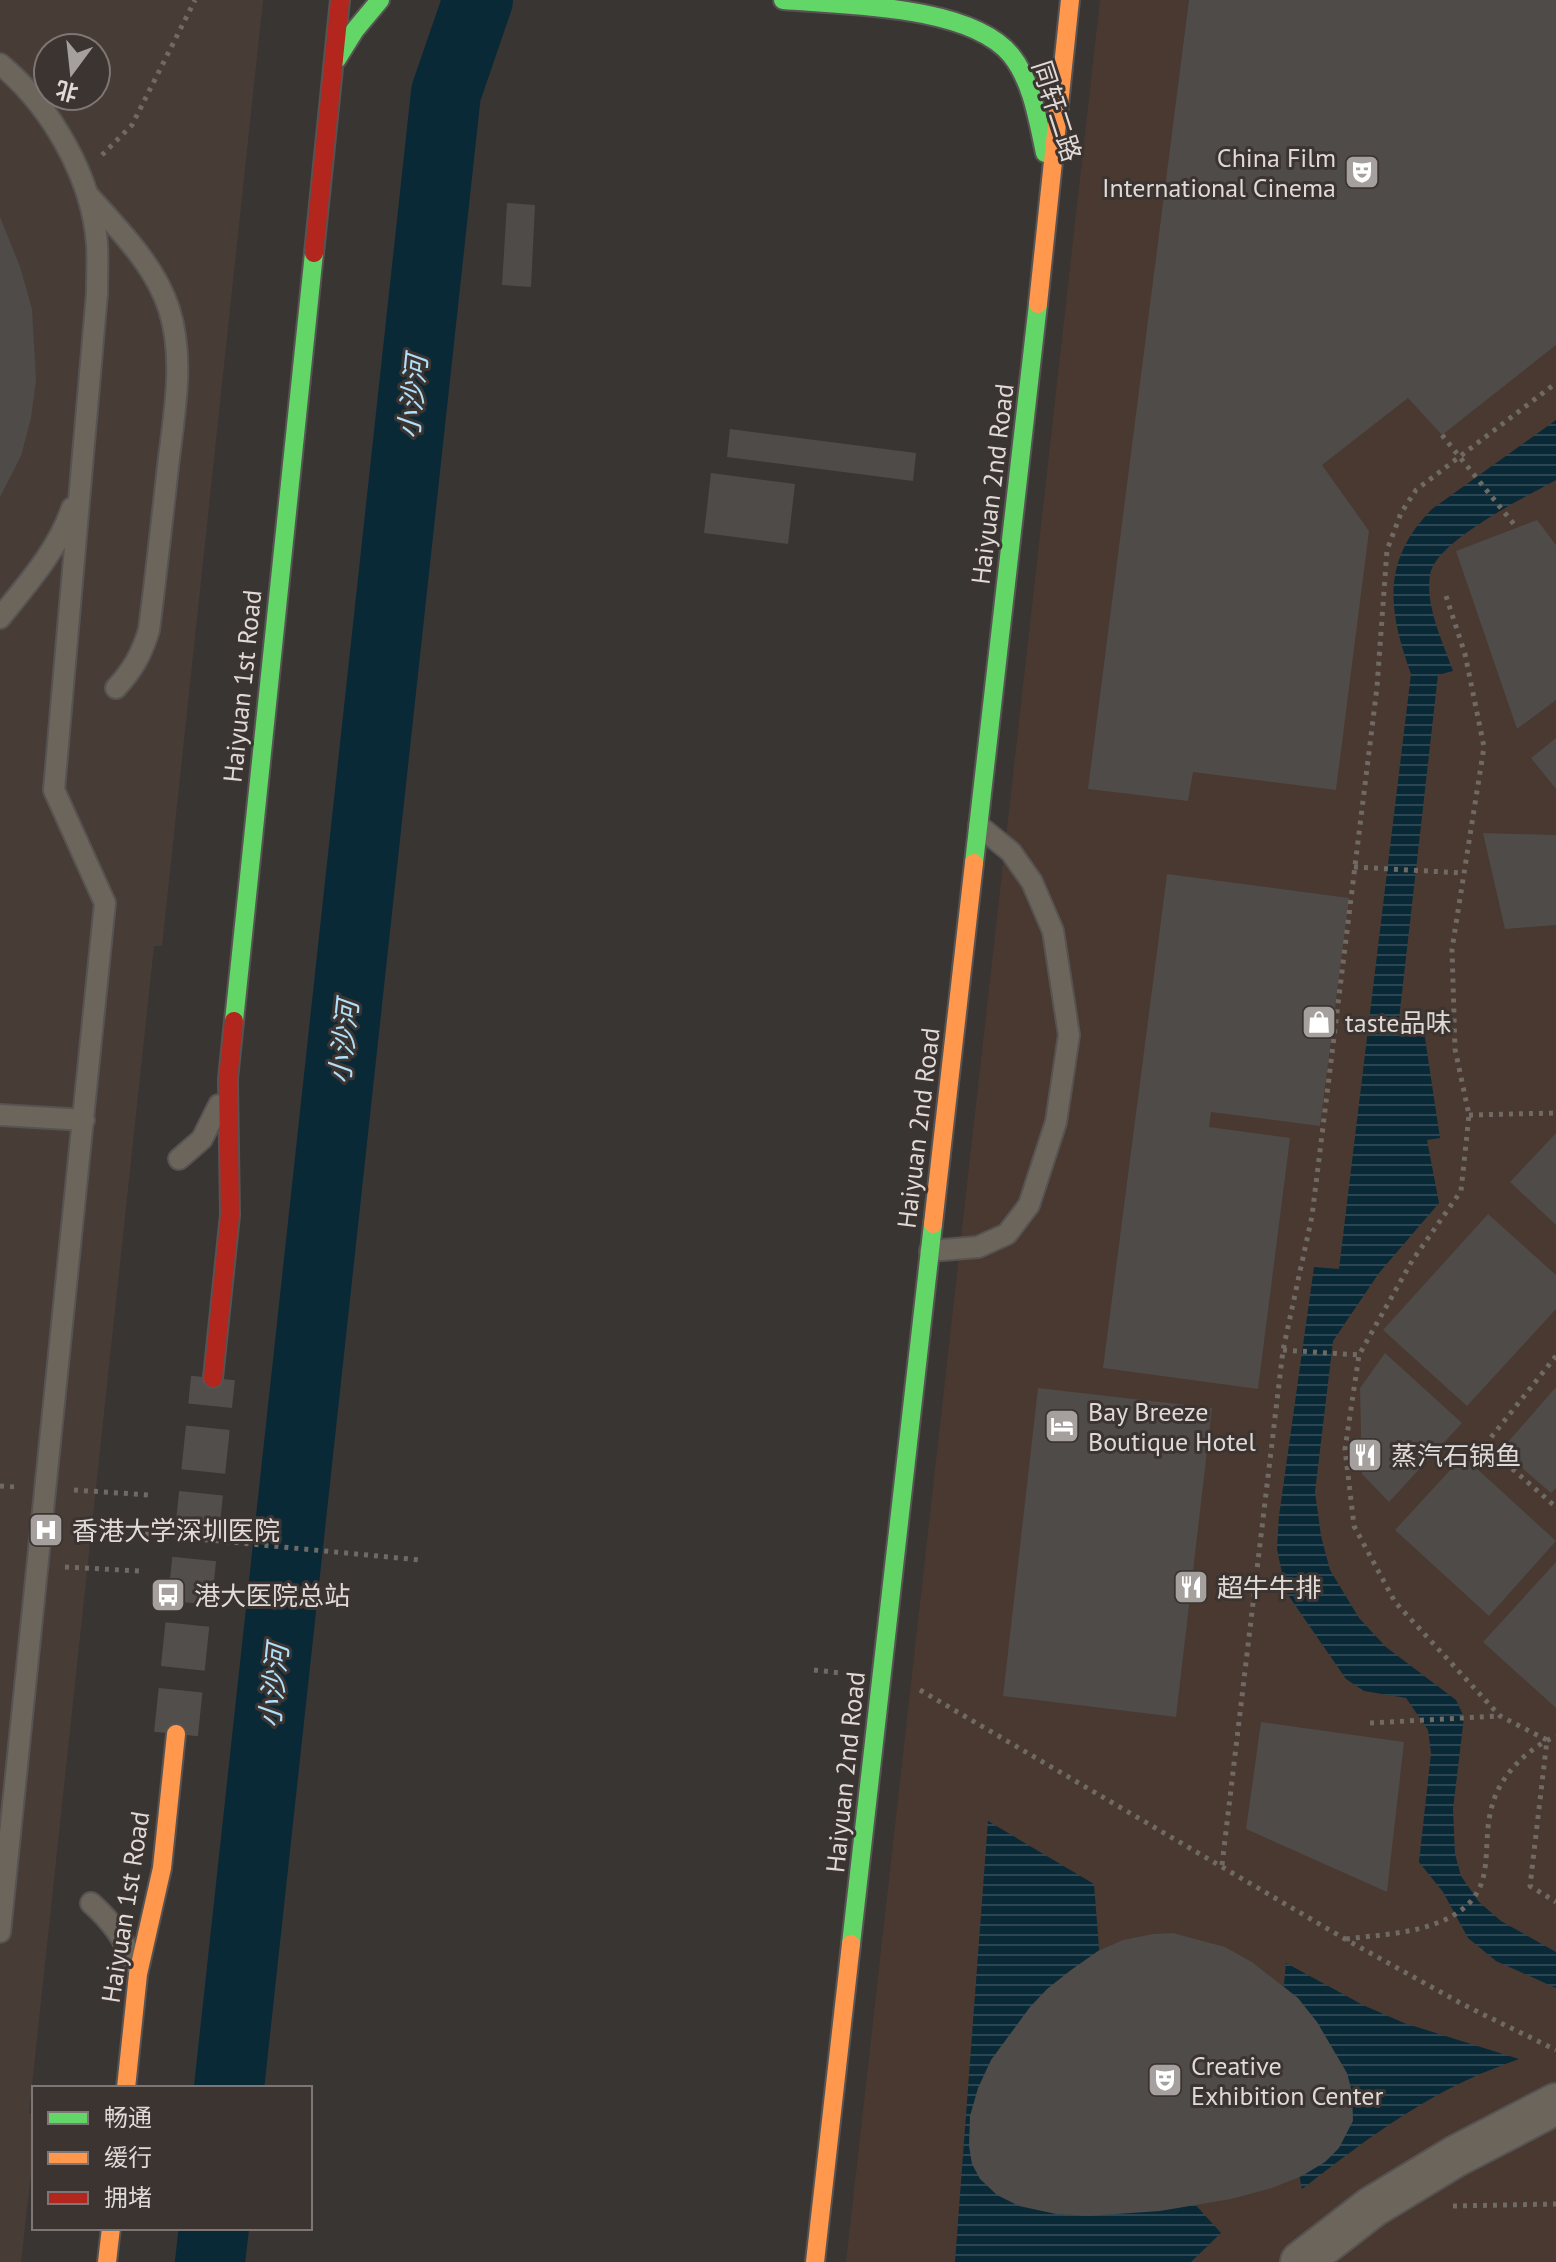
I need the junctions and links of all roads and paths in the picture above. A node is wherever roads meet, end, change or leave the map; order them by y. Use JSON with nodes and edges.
{"nodes":[{"id":1,"x":195,"y":0,"type":"edge"},
{"id":2,"x":340,"y":0,"type":"edge"},
{"id":3,"x":380,"y":0,"type":"edge"},
{"id":4,"x":783,"y":0,"type":"edge"},
{"id":5,"x":1070,"y":0,"type":"edge"},
{"id":6,"x":0,"y":64,"type":"edge"},
{"id":7,"x":331,"y":69,"type":"junction"},
{"id":8,"x":1052,"y":183,"type":"junction"},
{"id":9,"x":83,"y":185,"type":"junction"},
{"id":10,"x":1556,"y":383,"type":"edge"},
{"id":11,"x":1442,"y":435,"type":"dead end"},
{"id":12,"x":80,"y":473,"type":"junction"},
{"id":13,"x":1517,"y":528,"type":"dead end"},
{"id":14,"x":1446,"y":596,"type":"dead end"},
{"id":15,"x":0,"y":618,"type":"edge"},
{"id":16,"x":116,"y":688,"type":"dead end"},
{"id":17,"x":979,"y":826,"type":"junction"},
{"id":18,"x":1354,"y":867,"type":"junction"},
{"id":19,"x":1463,"y":873,"type":"junction"},
{"id":20,"x":228,"y":1079,"type":"junction"},
{"id":21,"x":1556,"y":1113,"type":"edge"},
{"id":22,"x":0,"y":1115,"type":"edge"},
{"id":23,"x":1469,"y":1115,"type":"junction"},
{"id":24,"x":84,"y":1120,"type":"junction"},
{"id":25,"x":179,"y":1159,"type":"dead end"},
{"id":26,"x":930,"y":1251,"type":"junction"},
{"id":27,"x":1283,"y":1350,"type":"junction"},
{"id":28,"x":1359,"y":1355,"type":"junction"},
{"id":29,"x":1556,"y":1356,"type":"edge"},
{"id":30,"x":213,"y":1378,"type":"tunnel mouth"},
{"id":31,"x":1556,"y":1507,"type":"edge"},
{"id":32,"x":145,"y":1534,"type":"dead end"},
{"id":33,"x":420,"y":1560,"type":"dead end"},
{"id":34,"x":814,"y":1670,"type":"dead end"},
{"id":35,"x":881,"y":1679,"type":"junction"},
{"id":36,"x":1500,"y":1716,"type":"junction"},
{"id":37,"x":1370,"y":1723,"type":"dead end"},
{"id":38,"x":176,"y":1734,"type":"tunnel mouth"},
{"id":39,"x":1556,"y":1736,"type":"edge"},
{"id":40,"x":1547,"y":1740,"type":"junction"},
{"id":41,"x":1222,"y":1865,"type":"junction"},
{"id":42,"x":1556,"y":1902,"type":"edge"},
{"id":43,"x":91,"y":1903,"type":"dead end"},
{"id":44,"x":0,"y":1931,"type":"edge"},
{"id":45,"x":1345,"y":1939,"type":"junction"},
{"id":46,"x":138,"y":1974,"type":"junction"},
{"id":47,"x":1556,"y":2050,"type":"edge"},
{"id":48,"x":126,"y":2086,"type":"edge"},
{"id":49,"x":1556,"y":2104,"type":"edge"},
{"id":50,"x":1556,"y":2204,"type":"edge"},
{"id":51,"x":1449,"y":2206,"type":"dead end"},
{"id":52,"x":111,"y":2230,"type":"edge"},
{"id":53,"x":107,"y":2262,"type":"edge"},
{"id":54,"x":815,"y":2262,"type":"edge"},
{"id":55,"x":1301,"y":2262,"type":"edge"}],
"edges":[{"from":1,"to":9,"type":"path"},
{"from":2,"to":7,"type":"street","name":"Haiyuan 1st Road"},
{"from":3,"to":7,"type":"street"},
{"from":4,"to":8,"type":"street","name":"同轩二路"},
{"from":5,"to":8,"type":"street","name":"Haiyuan 2nd Road"},
{"from":6,"to":9,"type":"lane"},
{"from":7,"to":20,"type":"street","name":"Haiyuan 1st Road"},
{"from":8,"to":17,"type":"street","name":"Haiyuan 2nd Road"},
{"from":9,"to":12,"type":"lane"},
{"from":9,"to":16,"type":"lane"},
{"from":10,"to":18,"type":"path"},
{"from":11,"to":13,"type":"path","bridge":true},
{"from":12,"to":15,"type":"lane"},
{"from":12,"to":24,"type":"lane"},
{"from":14,"to":19,"type":"path"},
{"from":17,"to":26,"type":"street","name":"Haiyuan 2nd Road"},
{"from":17,"to":26,"type":"lane"},
{"from":18,"to":19,"type":"path"},
{"from":18,"to":27,"type":"path"},
{"from":19,"to":23,"type":"path"},
{"from":20,"to":25,"type":"lane"},
{"from":20,"to":30,"type":"street","name":"Haiyuan 1st Road"},
{"from":21,"to":23,"type":"path"},
{"from":22,"to":24,"type":"lane"},
{"from":23,"to":28,"type":"path"},
{"from":24,"to":44,"type":"lane"},
{"from":26,"to":35,"type":"street","name":"Haiyuan 2nd Road"},
{"from":27,"to":28,"type":"path"},
{"from":27,"to":41,"type":"path"},
{"from":28,"to":36,"type":"path"},
{"from":29,"to":31,"type":"path"},
{"from":32,"to":33,"type":"path"},
{"from":34,"to":35,"type":"path"},
{"from":35,"to":41,"type":"path"},
{"from":35,"to":54,"type":"street","name":"Haiyuan 2nd Road"},
{"from":36,"to":37,"type":"path"},
{"from":36,"to":40,"type":"path"},
{"from":38,"to":46,"type":"street","name":"Haiyuan 1st Road"},
{"from":39,"to":40,"type":"path"},
{"from":40,"to":42,"type":"path"},
{"from":40,"to":45,"type":"path"},
{"from":41,"to":45,"type":"path"},
{"from":43,"to":46,"type":"lane"},
{"from":45,"to":47,"type":"path"},
{"from":46,"to":48,"type":"street","name":"Haiyuan 1st Road"},
{"from":49,"to":55,"type":"street"},
{"from":50,"to":51,"type":"path"},
{"from":52,"to":53,"type":"street"}]}
